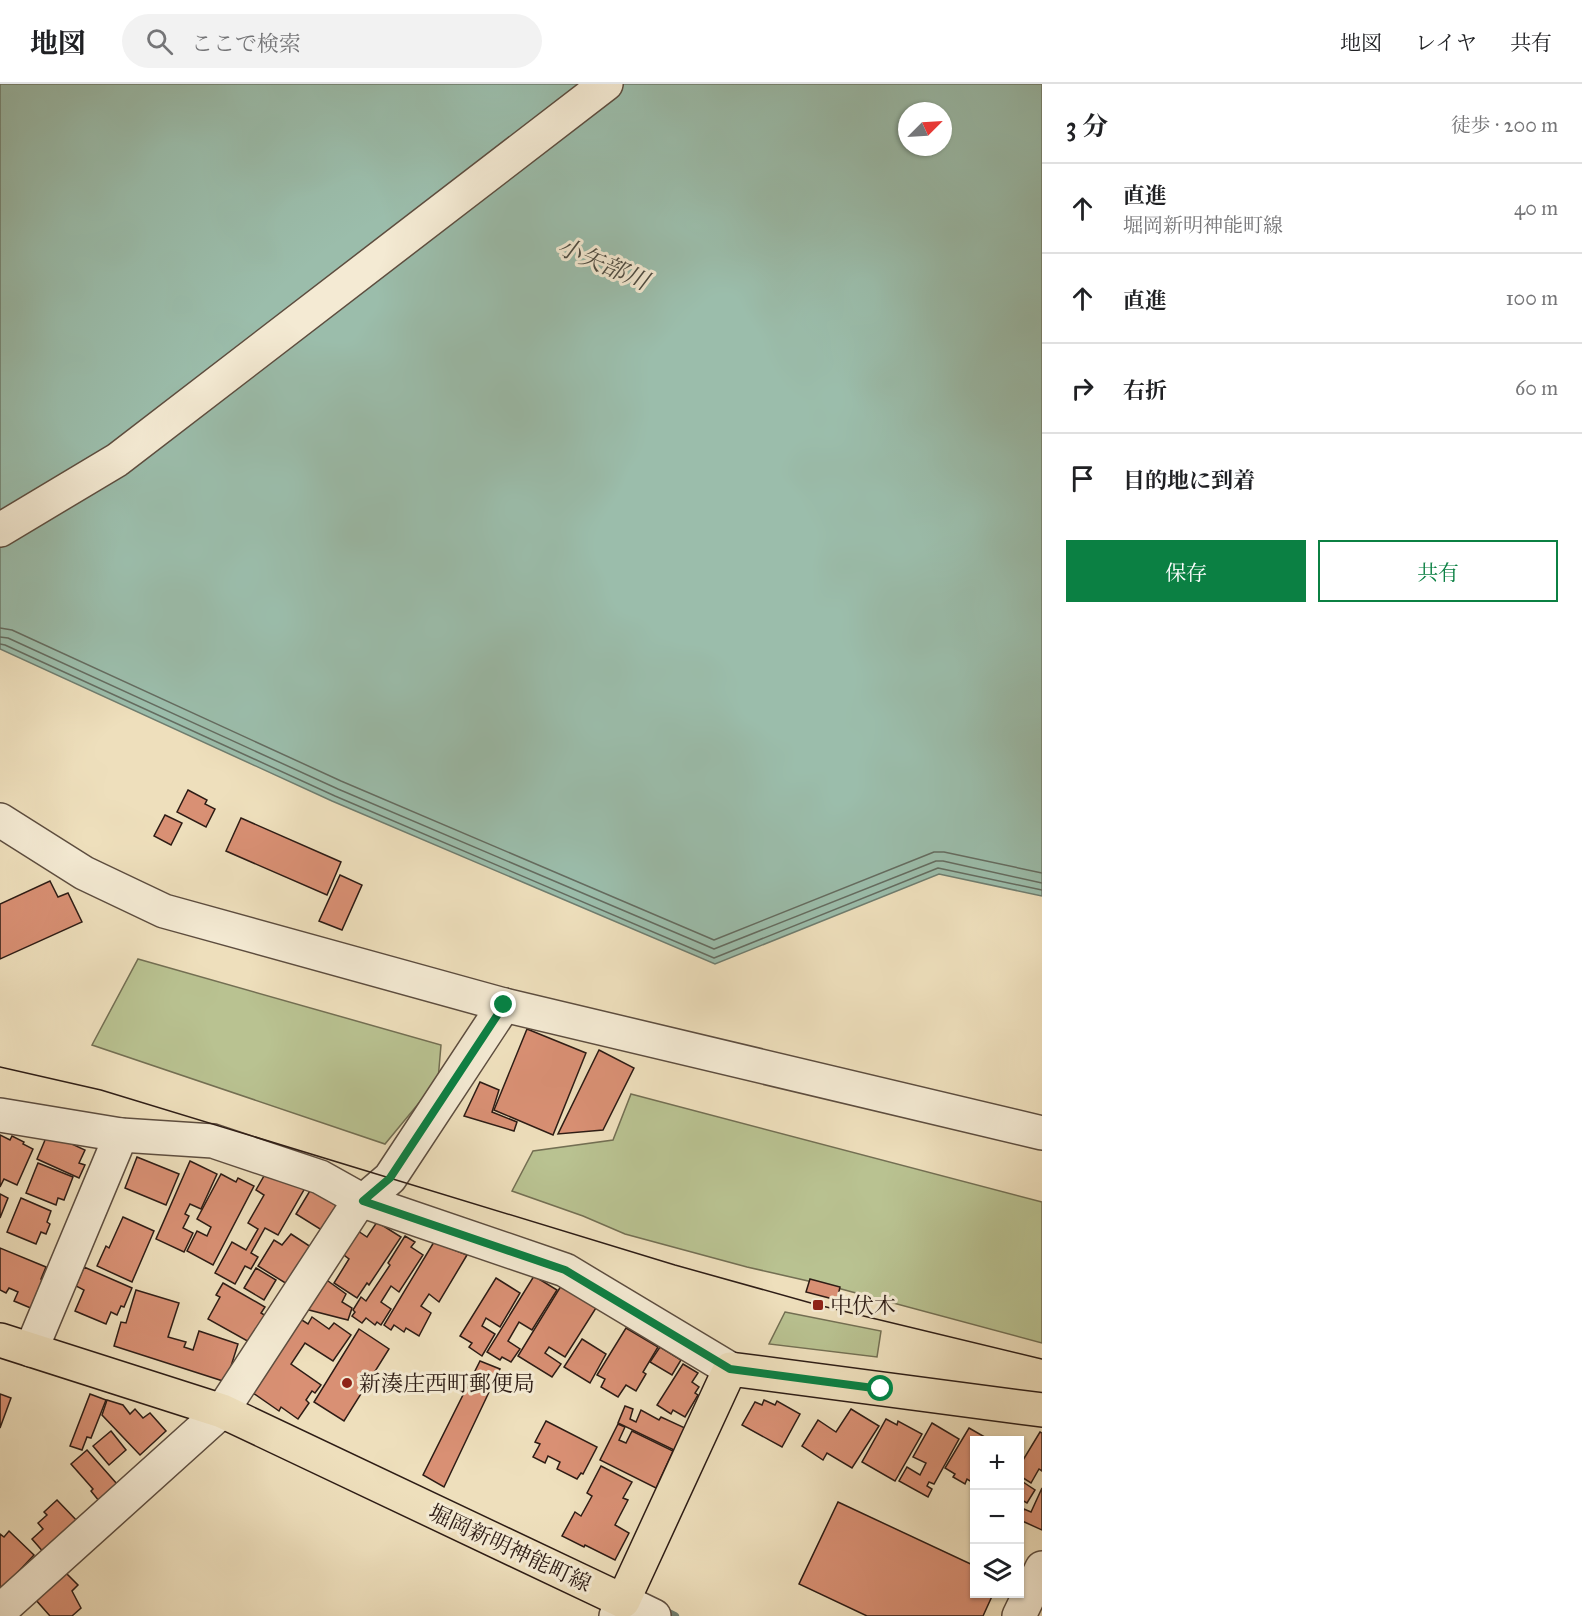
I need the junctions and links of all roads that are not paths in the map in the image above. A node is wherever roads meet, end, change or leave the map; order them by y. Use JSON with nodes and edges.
{"nodes":[{"id":1,"x":606,"y":84,"type":"edge"},
{"id":2,"x":0,"y":530,"type":"edge"},
{"id":3,"x":0,"y":820,"type":"edge"},
{"id":4,"x":504,"y":1005,"type":"junction"},
{"id":5,"x":0,"y":1115,"type":"edge"},
{"id":6,"x":1042,"y":1133,"type":"edge"},
{"id":7,"x":121,"y":1135,"type":"junction"},
{"id":8,"x":363,"y":1201,"type":"junction"},
{"id":9,"x":0,"y":1340,"type":"edge"},
{"id":10,"x":31,"y":1350,"type":"junction"},
{"id":11,"x":730,"y":1369,"type":"junction"},
{"id":12,"x":1042,"y":1410,"type":"edge"},
{"id":13,"x":222,"y":1411,"type":"junction"},
{"id":14,"x":1042,"y":1568,"type":"edge"},
{"id":15,"x":620,"y":1609,"type":"edge"},
{"id":16,"x":0,"y":1611,"type":"edge"},
{"id":17,"x":654,"y":1616,"type":"edge"},
{"id":18,"x":1020,"y":1616,"type":"edge"}],
"edges":[{"from":1,"to":2,"type":"street"},
{"from":3,"to":4,"type":"street"},
{"from":4,"to":6,"type":"street"},
{"from":4,"to":8,"type":"street"},
{"from":5,"to":7,"type":"street"},
{"from":7,"to":8,"type":"street"},
{"from":7,"to":10,"type":"street"},
{"from":8,"to":11,"type":"street"},
{"from":8,"to":13,"type":"street"},
{"from":9,"to":10,"type":"main road","name":"堀岡新明神能町線"},
{"from":10,"to":13,"type":"main road","name":"堀岡新明神能町線"},
{"from":11,"to":12,"type":"main road"},
{"from":11,"to":15,"type":"main road"},
{"from":13,"to":15,"type":"main road","name":"堀岡新明神能町線"},
{"from":13,"to":16,"type":"street"},
{"from":14,"to":18,"type":"street"},
{"from":15,"to":17,"type":"street"}]}
